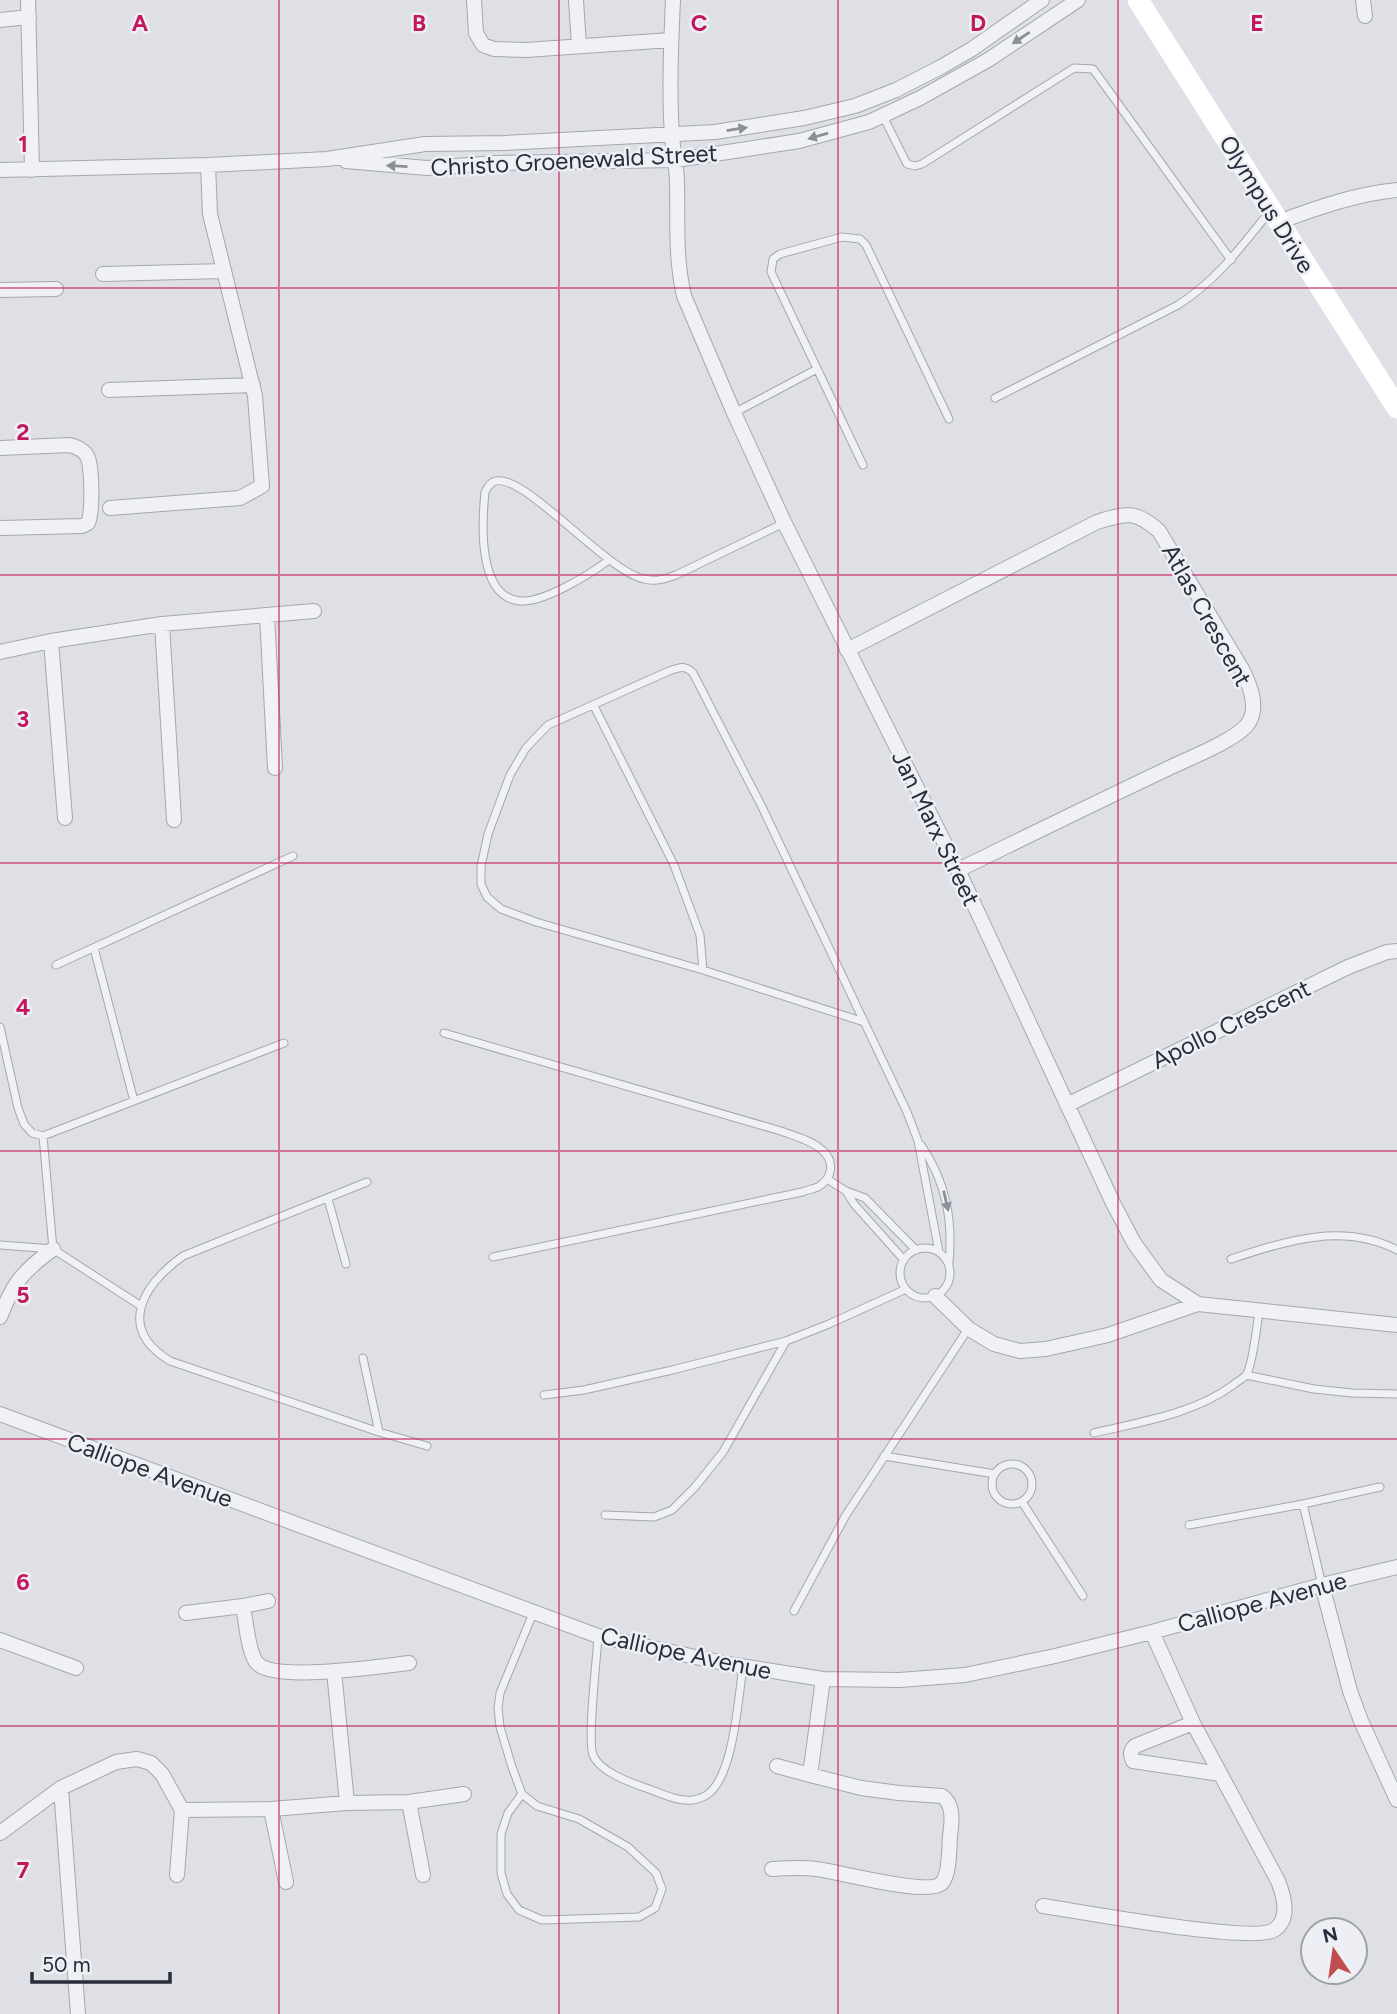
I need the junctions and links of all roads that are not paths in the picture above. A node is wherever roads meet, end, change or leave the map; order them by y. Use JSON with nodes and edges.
{"nodes":[{"id":1,"x":29,"y":0,"type":"edge"},
{"id":2,"x":474,"y":0,"type":"edge"},
{"id":3,"x":576,"y":0,"type":"edge"},
{"id":4,"x":673,"y":0,"type":"edge"},
{"id":5,"x":1042,"y":0,"type":"edge"},
{"id":6,"x":1078,"y":0,"type":"edge"},
{"id":7,"x":1138,"y":0,"type":"edge"},
{"id":8,"x":1363,"y":0,"type":"edge"},
{"id":9,"x":1365,"y":16,"type":"dead end"},
{"id":10,"x":29,"y":17,"type":"junction"},
{"id":11,"x":0,"y":20,"type":"edge"},
{"id":12,"x":671,"y":40,"type":"junction"},
{"id":13,"x":579,"y":46,"type":"junction"},
{"id":14,"x":882,"y":116,"type":"junction"},
{"id":15,"x":672,"y":136,"type":"junction"},
{"id":16,"x":327,"y":159,"type":"junction"},
{"id":17,"x":676,"y":160,"type":"junction"},
{"id":18,"x":208,"y":164,"type":"junction"},
{"id":19,"x":0,"y":170,"type":"edge"},
{"id":20,"x":32,"y":170,"type":"junction"},
{"id":21,"x":1397,"y":190,"type":"edge"},
{"id":22,"x":1274,"y":217,"type":"junction"},
{"id":23,"x":1231,"y":260,"type":"junction"},
{"id":24,"x":224,"y":271,"type":"junction"},
{"id":25,"x":103,"y":274,"type":"dead end"},
{"id":26,"x":56,"y":289,"type":"dead end"},
{"id":27,"x":0,"y":290,"type":"edge"},
{"id":28,"x":817,"y":369,"type":"junction"},
{"id":29,"x":253,"y":385,"type":"junction"},
{"id":30,"x":108,"y":390,"type":"dead end"},
{"id":31,"x":995,"y":398,"type":"dead end"},
{"id":32,"x":1397,"y":408,"type":"edge"},
{"id":33,"x":734,"y":413,"type":"junction"},
{"id":34,"x":949,"y":419,"type":"dead end"},
{"id":35,"x":0,"y":448,"type":"edge"},
{"id":36,"x":863,"y":466,"type":"dead end"},
{"id":37,"x":110,"y":508,"type":"dead end"},
{"id":38,"x":784,"y":522,"type":"junction"},
{"id":39,"x":0,"y":528,"type":"edge"},
{"id":40,"x":609,"y":560,"type":"junction"},
{"id":41,"x":314,"y":611,"type":"dead end"},
{"id":42,"x":267,"y":615,"type":"junction"},
{"id":43,"x":162,"y":624,"type":"junction"},
{"id":44,"x":51,"y":641,"type":"junction"},
{"id":45,"x":847,"y":650,"type":"junction"},
{"id":46,"x":0,"y":652,"type":"edge"},
{"id":47,"x":594,"y":706,"type":"junction"},
{"id":48,"x":275,"y":768,"type":"dead end"},
{"id":49,"x":65,"y":818,"type":"dead end"},
{"id":50,"x":174,"y":820,"type":"dead end"},
{"id":51,"x":293,"y":856,"type":"dead end"},
{"id":52,"x":958,"y":870,"type":"junction"},
{"id":53,"x":94,"y":948,"type":"junction"},
{"id":54,"x":1397,"y":951,"type":"edge"},
{"id":55,"x":56,"y":965,"type":"dead end"},
{"id":56,"x":703,"y":970,"type":"junction"},
{"id":57,"x":864,"y":1022,"type":"junction"},
{"id":58,"x":0,"y":1027,"type":"edge"},
{"id":59,"x":444,"y":1033,"type":"dead end"},
{"id":60,"x":284,"y":1043,"type":"dead end"},
{"id":61,"x":134,"y":1101,"type":"junction"},
{"id":62,"x":1067,"y":1105,"type":"junction"},
{"id":63,"x":43,"y":1136,"type":"junction"},
{"id":64,"x":918,"y":1141,"type":"junction"},
{"id":65,"x":827,"y":1179,"type":"junction"},
{"id":66,"x":367,"y":1182,"type":"dead end"},
{"id":67,"x":846,"y":1191,"type":"junction"},
{"id":68,"x":328,"y":1199,"type":"junction"},
{"id":69,"x":0,"y":1245,"type":"edge"},
{"id":70,"x":53,"y":1249,"type":"junction"},
{"id":71,"x":916,"y":1250,"type":"junction"},
{"id":72,"x":1397,"y":1250,"type":"edge"},
{"id":73,"x":939,"y":1252,"type":"junction"},
{"id":74,"x":493,"y":1256,"type":"dead end"},
{"id":75,"x":1231,"y":1259,"type":"dead end"},
{"id":76,"x":904,"y":1260,"type":"junction"},
{"id":77,"x":346,"y":1264,"type":"dead end"},
{"id":78,"x":949,"y":1266,"type":"junction"},
{"id":79,"x":906,"y":1289,"type":"junction"},
{"id":80,"x":934,"y":1296,"type":"junction"},
{"id":81,"x":1198,"y":1304,"type":"junction"},
{"id":82,"x":141,"y":1306,"type":"junction"},
{"id":83,"x":1259,"y":1310,"type":"junction"},
{"id":84,"x":0,"y":1317,"type":"edge"},
{"id":85,"x":1397,"y":1325,"type":"edge"},
{"id":86,"x":969,"y":1329,"type":"junction"},
{"id":87,"x":786,"y":1341,"type":"junction"},
{"id":88,"x":363,"y":1358,"type":"dead end"},
{"id":89,"x":1246,"y":1375,"type":"junction"},
{"id":90,"x":1397,"y":1394,"type":"edge"},
{"id":91,"x":544,"y":1395,"type":"dead end"},
{"id":92,"x":0,"y":1415,"type":"edge"},
{"id":93,"x":379,"y":1432,"type":"junction"},
{"id":94,"x":1094,"y":1433,"type":"dead end"},
{"id":95,"x":426,"y":1446,"type":"dead end"},
{"id":96,"x":884,"y":1455,"type":"junction"},
{"id":97,"x":995,"y":1474,"type":"junction"},
{"id":98,"x":1380,"y":1487,"type":"dead end"},
{"id":99,"x":1022,"y":1502,"type":"junction"},
{"id":100,"x":1303,"y":1504,"type":"junction"},
{"id":101,"x":605,"y":1515,"type":"dead end"},
{"id":102,"x":1189,"y":1525,"type":"dead end"},
{"id":103,"x":1397,"y":1567,"type":"edge"},
{"id":104,"x":1322,"y":1585,"type":"junction"},
{"id":105,"x":1083,"y":1596,"type":"dead end"},
{"id":106,"x":268,"y":1601,"type":"dead end"},
{"id":107,"x":243,"y":1606,"type":"junction"},
{"id":108,"x":534,"y":1611,"type":"junction"},
{"id":109,"x":794,"y":1611,"type":"dead end"},
{"id":110,"x":186,"y":1613,"type":"dead end"},
{"id":111,"x":1152,"y":1632,"type":"junction"},
{"id":112,"x":598,"y":1636,"type":"junction"},
{"id":113,"x":0,"y":1640,"type":"edge"},
{"id":114,"x":409,"y":1663,"type":"dead end"},
{"id":115,"x":743,"y":1667,"type":"junction"},
{"id":116,"x":76,"y":1668,"type":"dead end"},
{"id":117,"x":334,"y":1671,"type":"junction"},
{"id":118,"x":823,"y":1679,"type":"junction"},
{"id":119,"x":1193,"y":1724,"type":"junction"},
{"id":120,"x":777,"y":1766,"type":"dead end"},
{"id":121,"x":1220,"y":1774,"type":"junction"},
{"id":122,"x":810,"y":1775,"type":"junction"},
{"id":123,"x":61,"y":1788,"type":"junction"},
{"id":124,"x":464,"y":1794,"type":"dead end"},
{"id":125,"x":522,"y":1794,"type":"junction"},
{"id":126,"x":1397,"y":1800,"type":"edge"},
{"id":127,"x":409,"y":1802,"type":"junction"},
{"id":128,"x":346,"y":1803,"type":"junction"},
{"id":129,"x":271,"y":1809,"type":"junction"},
{"id":130,"x":182,"y":1810,"type":"junction"},
{"id":131,"x":0,"y":1833,"type":"edge"},
{"id":132,"x":772,"y":1869,"type":"dead end"},
{"id":133,"x":177,"y":1875,"type":"dead end"},
{"id":134,"x":424,"y":1875,"type":"dead end"},
{"id":135,"x":286,"y":1882,"type":"dead end"},
{"id":136,"x":1043,"y":1906,"type":"dead end"},
{"id":137,"x":78,"y":2014,"type":"edge"}],
"edges":[{"from":1,"to":10,"type":"street"},
{"from":2,"to":13,"type":"street"},
{"from":3,"to":13,"type":"street"},
{"from":4,"to":12,"type":"street","name":"Jan Marx Street"},
{"from":15,"to":5,"type":"street","name":"Christo Groenewald Street","one_way":true},
{"from":6,"to":14,"type":"street","name":"Christo Groenewald Street","one_way":true},
{"from":7,"to":22,"type":"street","name":"Olympus Drive"},
{"from":8,"to":9,"type":"street"},
{"from":10,"to":11,"type":"street"},
{"from":10,"to":20,"type":"street"},
{"from":12,"to":13,"type":"street"},
{"from":12,"to":15,"type":"street","name":"Jan Marx Street"},
{"from":14,"to":17,"type":"street","name":"Christo Groenewald Street","one_way":true},
{"from":14,"to":23,"type":"lane"},
{"from":15,"to":16,"type":"street","name":"Christo Groenewald Street"},
{"from":15,"to":17,"type":"street","name":"Jan Marx Street"},
{"from":17,"to":16,"type":"street","name":"Christo Groenewald Street","one_way":true},
{"from":16,"to":18,"type":"street","name":"Christo Groenewald Street"},
{"from":17,"to":33,"type":"street","name":"Jan Marx Street"},
{"from":18,"to":20,"type":"street","name":"Christo Groenewald Street"},
{"from":18,"to":24,"type":"street"},
{"from":19,"to":20,"type":"street","name":"Christo Groenewald Street"},
{"from":21,"to":22,"type":"street"},
{"from":22,"to":23,"type":"lane"},
{"from":22,"to":32,"type":"street","name":"Olympus Drive"},
{"from":23,"to":31,"type":"lane"},
{"from":24,"to":25,"type":"street"},
{"from":24,"to":29,"type":"street"},
{"from":26,"to":27,"type":"street"},
{"from":28,"to":33,"type":"lane"},
{"from":28,"to":34,"type":"lane"},
{"from":28,"to":36,"type":"lane"},
{"from":29,"to":30,"type":"street"},
{"from":29,"to":37,"type":"street"},
{"from":33,"to":38,"type":"street","name":"Jan Marx Street"},
{"from":35,"to":39,"type":"street"},
{"from":38,"to":40,"type":"lane"},
{"from":38,"to":45,"type":"street","name":"Jan Marx Street"},
{"from":40,"to":40,"type":"lane"},
{"from":41,"to":42,"type":"street"},
{"from":42,"to":43,"type":"street"},
{"from":42,"to":48,"type":"street"},
{"from":43,"to":44,"type":"street"},
{"from":43,"to":50,"type":"street"},
{"from":44,"to":46,"type":"street"},
{"from":44,"to":49,"type":"street"},
{"from":45,"to":52,"type":"street","name":"Jan Marx Street"},
{"from":45,"to":52,"type":"street","name":"Atlas Crescent"},
{"from":47,"to":56,"type":"lane"},
{"from":47,"to":56,"type":"lane"},
{"from":47,"to":57,"type":"lane"},
{"from":51,"to":53,"type":"lane"},
{"from":52,"to":62,"type":"street","name":"Jan Marx Street"},
{"from":53,"to":55,"type":"lane"},
{"from":53,"to":61,"type":"lane"},
{"from":54,"to":62,"type":"street","name":"Apollo Crescent"},
{"from":56,"to":57,"type":"lane"},
{"from":57,"to":64,"type":"lane"},
{"from":58,"to":63,"type":"lane"},
{"from":59,"to":65,"type":"lane"},
{"from":60,"to":61,"type":"lane"},
{"from":61,"to":63,"type":"lane"},
{"from":62,"to":81,"type":"street","name":"Jan Marx Street"},
{"from":63,"to":70,"type":"lane"},
{"from":64,"to":73,"type":"lane"},
{"from":64,"to":78,"type":"lane","one_way":true},
{"from":65,"to":67,"type":"lane"},
{"from":65,"to":74,"type":"lane"},
{"from":66,"to":68,"type":"lane"},
{"from":67,"to":71,"type":"lane"},
{"from":67,"to":76,"type":"lane"},
{"from":68,"to":77,"type":"lane"},
{"from":68,"to":82,"type":"lane"},
{"from":69,"to":70,"type":"lane"},
{"from":70,"to":82,"type":"lane"},
{"from":70,"to":84,"type":"street"},
{"from":71,"to":73,"type":"lane"},
{"from":71,"to":76,"type":"lane"},
{"from":72,"to":75,"type":"lane"},
{"from":73,"to":78,"type":"lane"},
{"from":76,"to":79,"type":"lane"},
{"from":78,"to":80,"type":"lane"},
{"from":79,"to":80,"type":"lane"},
{"from":79,"to":87,"type":"lane"},
{"from":80,"to":86,"type":"street"},
{"from":81,"to":83,"type":"street","name":"Jan Marx Street"},
{"from":81,"to":86,"type":"street"},
{"from":82,"to":93,"type":"lane"},
{"from":83,"to":85,"type":"street","name":"Jan Marx Street"},
{"from":83,"to":89,"type":"lane"},
{"from":86,"to":96,"type":"lane"},
{"from":87,"to":91,"type":"lane"},
{"from":87,"to":101,"type":"lane"},
{"from":88,"to":93,"type":"lane"},
{"from":89,"to":90,"type":"lane"},
{"from":89,"to":94,"type":"lane"},
{"from":92,"to":108,"type":"street","name":"Calliope Avenue"},
{"from":93,"to":95,"type":"lane"},
{"from":96,"to":97,"type":"lane"},
{"from":96,"to":109,"type":"lane"},
{"from":97,"to":99,"type":"lane"},
{"from":97,"to":99,"type":"lane"},
{"from":98,"to":100,"type":"lane"},
{"from":99,"to":105,"type":"lane"},
{"from":100,"to":102,"type":"lane"},
{"from":100,"to":104,"type":"lane"},
{"from":103,"to":104,"type":"street","name":"Calliope Avenue"},
{"from":104,"to":111,"type":"street","name":"Calliope Avenue"},
{"from":104,"to":126,"type":"street"},
{"from":106,"to":107,"type":"street"},
{"from":107,"to":110,"type":"street"},
{"from":107,"to":117,"type":"street"},
{"from":108,"to":112,"type":"street","name":"Calliope Avenue"},
{"from":108,"to":125,"type":"lane"},
{"from":111,"to":118,"type":"street","name":"Calliope Avenue"},
{"from":111,"to":119,"type":"street"},
{"from":112,"to":115,"type":"street","name":"Calliope Avenue"},
{"from":112,"to":115,"type":"lane"},
{"from":113,"to":116,"type":"street"},
{"from":114,"to":117,"type":"street"},
{"from":115,"to":118,"type":"street","name":"Calliope Avenue"},
{"from":117,"to":128,"type":"street"},
{"from":118,"to":122,"type":"street"},
{"from":119,"to":121,"type":"street"},
{"from":119,"to":121,"type":"street"},
{"from":120,"to":122,"type":"street"},
{"from":121,"to":136,"type":"street"},
{"from":122,"to":132,"type":"street"},
{"from":123,"to":130,"type":"street"},
{"from":123,"to":131,"type":"street"},
{"from":123,"to":137,"type":"street"},
{"from":124,"to":127,"type":"street"},
{"from":125,"to":125,"type":"lane"},
{"from":127,"to":128,"type":"street"},
{"from":127,"to":134,"type":"street"},
{"from":128,"to":129,"type":"street"},
{"from":129,"to":130,"type":"street"},
{"from":129,"to":135,"type":"street"},
{"from":130,"to":133,"type":"street"}]}
